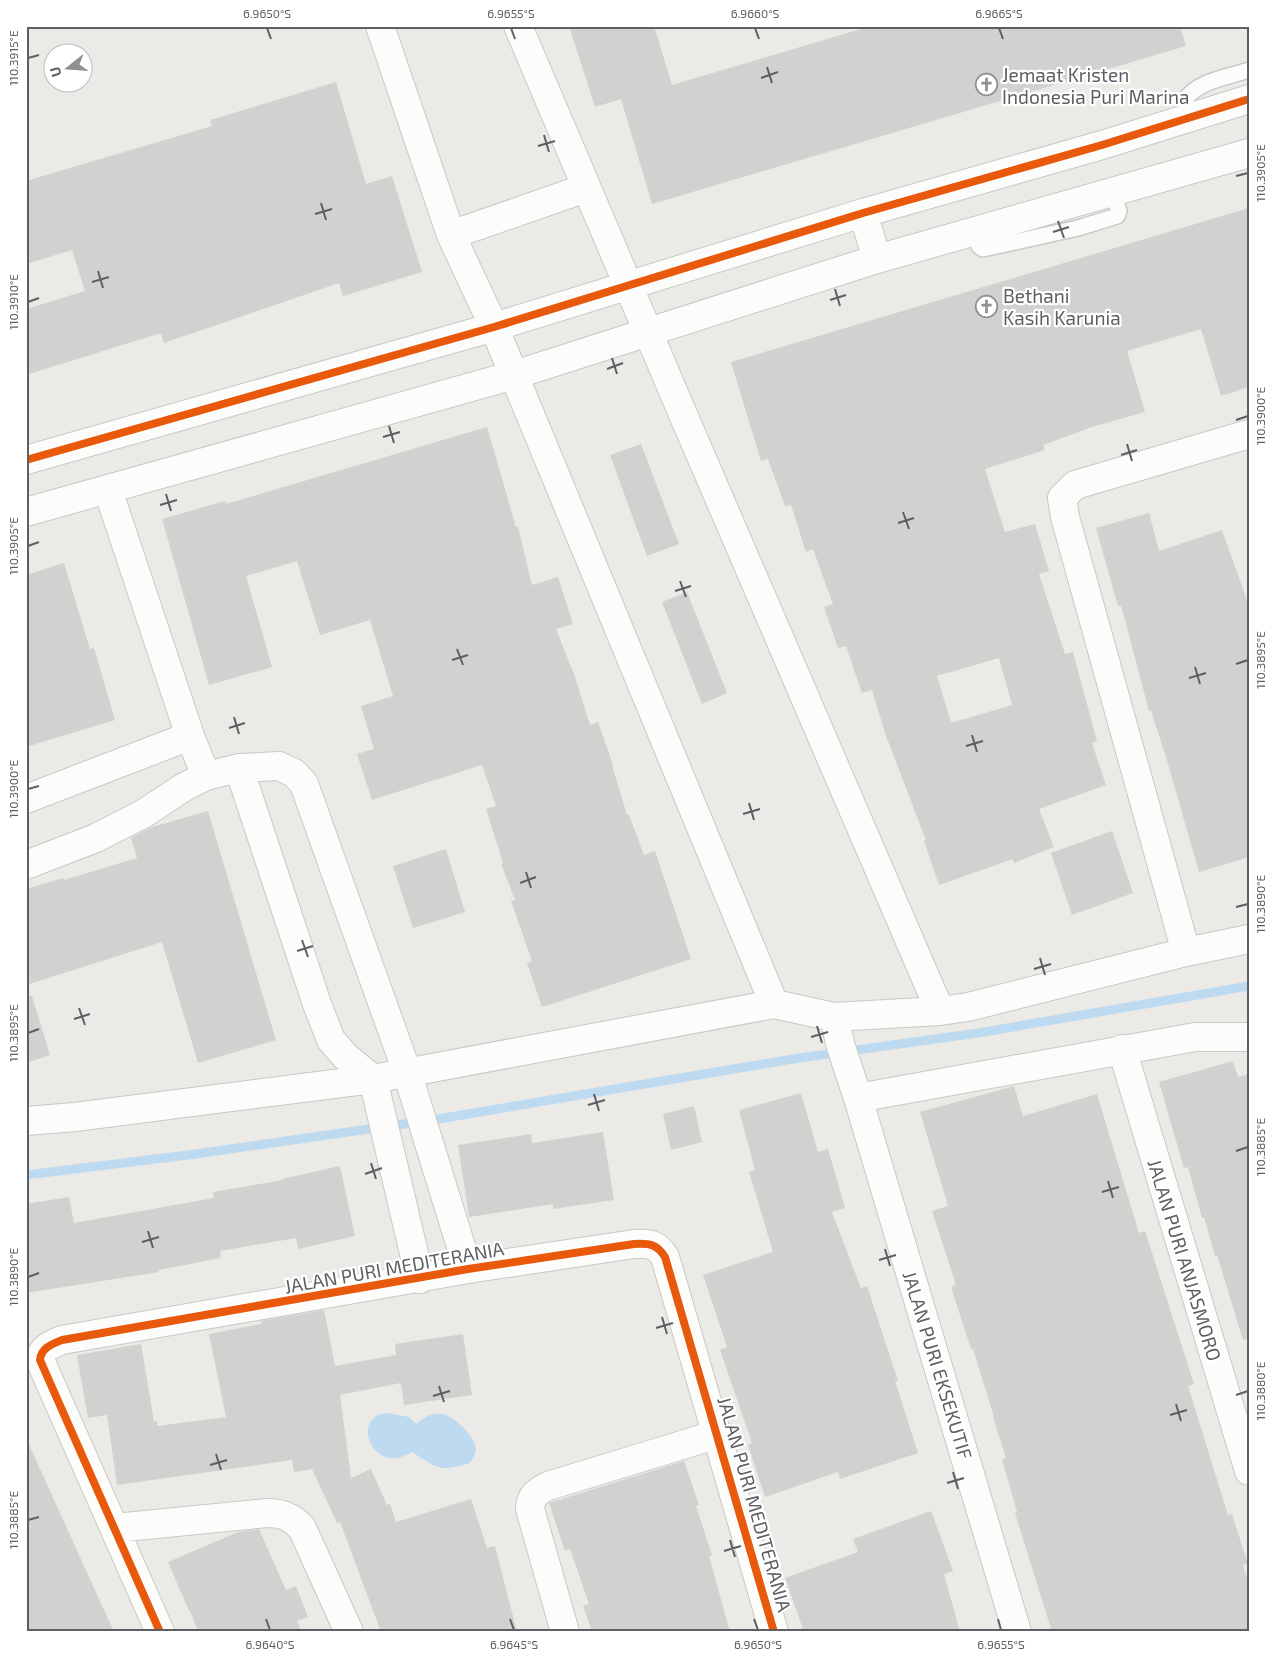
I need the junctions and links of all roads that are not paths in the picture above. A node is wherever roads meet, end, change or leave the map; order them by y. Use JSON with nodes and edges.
{"nodes":[{"id":1,"x":380,"y":26,"type":"edge"},
{"id":2,"x":518,"y":26,"type":"edge"},
{"id":3,"x":1249,"y":70,"type":"edge"},
{"id":4,"x":1249,"y":99,"type":"edge"},
{"id":5,"x":1189,"y":118,"type":"junction"},
{"id":6,"x":1249,"y":153,"type":"edge"},
{"id":7,"x":586,"y":188,"type":"junction"},
{"id":8,"x":863,"y":213,"type":"junction"},
{"id":9,"x":450,"y":235,"type":"junction"},
{"id":10,"x":877,"y":259,"type":"junction"},
{"id":11,"x":629,"y":285,"type":"junction"},
{"id":12,"x":494,"y":327,"type":"junction"},
{"id":13,"x":649,"y":331,"type":"junction"},
{"id":14,"x":514,"y":376,"type":"junction"},
{"id":15,"x":1247,"y":441,"type":"edge"},
{"id":16,"x":26,"y":460,"type":"edge"},
{"id":17,"x":108,"y":490,"type":"junction"},
{"id":18,"x":26,"y":512,"type":"edge"},
{"id":19,"x":190,"y":736,"type":"junction"},
{"id":20,"x":239,"y":768,"type":"junction"},
{"id":21,"x":206,"y":776,"type":"junction"},
{"id":22,"x":26,"y":799,"type":"edge"},
{"id":23,"x":26,"y":865,"type":"edge"},
{"id":24,"x":1249,"y":939,"type":"edge"},
{"id":25,"x":1186,"y":952,"type":"junction"},
{"id":26,"x":774,"y":1004,"type":"junction"},
{"id":27,"x":940,"y":1011,"type":"junction"},
{"id":28,"x":834,"y":1016,"type":"junction"},
{"id":29,"x":1249,"y":1037,"type":"edge"},
{"id":30,"x":1122,"y":1049,"type":"junction"},
{"id":31,"x":407,"y":1072,"type":"junction"},
{"id":32,"x":373,"y":1078,"type":"junction"},
{"id":33,"x":856,"y":1092,"type":"junction"},
{"id":34,"x":26,"y":1121,"type":"edge"},
{"id":35,"x":468,"y":1269,"type":"junction"},
{"id":36,"x":420,"y":1279,"type":"junction"},
{"id":37,"x":718,"y":1434,"type":"junction"},
{"id":38,"x":1249,"y":1471,"type":"edge"},
{"id":39,"x":115,"y":1528,"type":"junction"},
{"id":40,"x":160,"y":1632,"type":"edge"},
{"id":41,"x":349,"y":1632,"type":"edge"},
{"id":42,"x":565,"y":1632,"type":"edge"},
{"id":43,"x":774,"y":1632,"type":"edge"},
{"id":44,"x":1017,"y":1632,"type":"edge"}],
"edges":[{"from":1,"to":9,"type":"street"},
{"from":2,"to":7,"type":"street"},
{"from":3,"to":5,"type":"lane"},
{"from":4,"to":5,"type":"street"},
{"from":5,"to":8,"type":"street"},
{"from":6,"to":10,"type":"street"},
{"from":7,"to":9,"type":"street"},
{"from":7,"to":11,"type":"street"},
{"from":8,"to":10,"type":"street"},
{"from":8,"to":11,"type":"street"},
{"from":9,"to":12,"type":"street"},
{"from":10,"to":13,"type":"street"},
{"from":11,"to":12,"type":"street"},
{"from":11,"to":13,"type":"street"},
{"from":12,"to":14,"type":"street"},
{"from":12,"to":16,"type":"street"},
{"from":13,"to":14,"type":"street"},
{"from":13,"to":27,"type":"street"},
{"from":14,"to":17,"type":"street"},
{"from":14,"to":26,"type":"street"},
{"from":15,"to":25,"type":"street"},
{"from":17,"to":18,"type":"street"},
{"from":17,"to":19,"type":"street"},
{"from":19,"to":21,"type":"street"},
{"from":19,"to":22,"type":"street"},
{"from":20,"to":21,"type":"street"},
{"from":20,"to":31,"type":"street"},
{"from":20,"to":32,"type":"street"},
{"from":21,"to":23,"type":"street"},
{"from":24,"to":25,"type":"street"},
{"from":25,"to":27,"type":"street"},
{"from":26,"to":28,"type":"street"},
{"from":26,"to":31,"type":"street"},
{"from":27,"to":28,"type":"street"},
{"from":28,"to":33,"type":"street","name":"JALAN PURI EKSEKUTIF"},
{"from":29,"to":30,"type":"street"},
{"from":30,"to":33,"type":"street"},
{"from":30,"to":38,"type":"street","name":"JALAN PURI ANJASMORO"},
{"from":31,"to":32,"type":"street"},
{"from":31,"to":35,"type":"street"},
{"from":32,"to":34,"type":"street"},
{"from":32,"to":36,"type":"street"},
{"from":33,"to":44,"type":"street","name":"JALAN PURI EKSEKUTIF"},
{"from":35,"to":36,"type":"street","name":"JALAN PURI MEDITERANIA"},
{"from":35,"to":37,"type":"street","name":"JALAN PURI MEDITERANIA"},
{"from":36,"to":39,"type":"street","name":"JALAN PURI MEDITERANIA"},
{"from":37,"to":42,"type":"street","name":"JALAN PURI MEDITERANIA"},
{"from":37,"to":43,"type":"street","name":"JALAN PURI MEDITERANIA"},
{"from":39,"to":40,"type":"street","name":"JALAN PURI MEDITERANIA"},
{"from":39,"to":41,"type":"street"}]}
